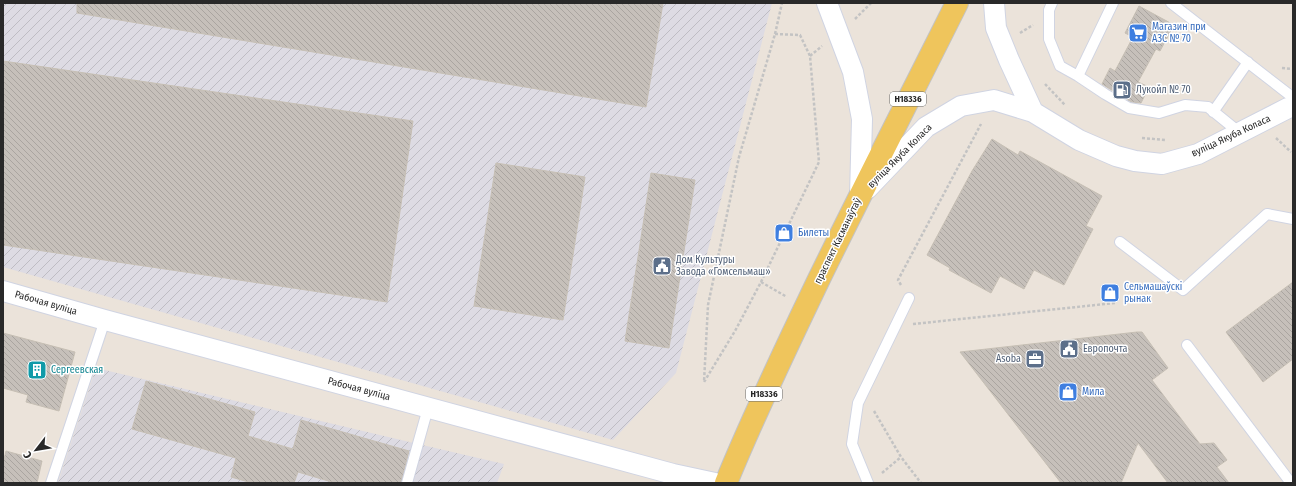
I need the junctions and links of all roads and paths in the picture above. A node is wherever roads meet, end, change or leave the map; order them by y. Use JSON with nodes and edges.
{"nodes":[{"id":1,"x":782,"y":3,"type":"edge"},
{"id":2,"x":827,"y":3,"type":"edge"},
{"id":3,"x":871,"y":3,"type":"edge"},
{"id":4,"x":957,"y":3,"type":"edge"},
{"id":5,"x":994,"y":3,"type":"edge"},
{"id":6,"x":1052,"y":3,"type":"edge"},
{"id":7,"x":1113,"y":3,"type":"edge"},
{"id":8,"x":1171,"y":3,"type":"edge"},
{"id":9,"x":852,"y":22,"type":"dead end"},
{"id":10,"x":775,"y":34,"type":"junction"},
{"id":11,"x":1248,"y":62,"type":"junction"},
{"id":12,"x":1078,"y":76,"type":"junction"},
{"id":13,"x":1291,"y":103,"type":"edge"},
{"id":14,"x":1033,"y":112,"type":"junction"},
{"id":15,"x":1213,"y":112,"type":"junction"},
{"id":16,"x":981,"y":124,"type":"dead end"},
{"id":17,"x":1240,"y":133,"type":"junction"},
{"id":18,"x":860,"y":196,"type":"junction"},
{"id":19,"x":1293,"y":219,"type":"edge"},
{"id":20,"x":1120,"y":242,"type":"dead end"},
{"id":21,"x":761,"y":282,"type":"junction"},
{"id":22,"x":3,"y":291,"type":"edge"},
{"id":23,"x":909,"y":298,"type":"junction"},
{"id":24,"x":1114,"y":303,"type":"dead end"},
{"id":25,"x":806,"y":307,"type":"junction"},
{"id":26,"x":105,"y":320,"type":"junction"},
{"id":27,"x":1187,"y":345,"type":"dead end"},
{"id":28,"x":428,"y":408,"type":"junction"},
{"id":29,"x":874,"y":411,"type":"dead end"},
{"id":30,"x":901,"y":457,"type":"junction"},
{"id":31,"x":880,"y":474,"type":"dead end"},
{"id":32,"x":51,"y":483,"type":"edge"},
{"id":33,"x":407,"y":483,"type":"edge"},
{"id":34,"x":715,"y":483,"type":"edge"},
{"id":35,"x":726,"y":483,"type":"edge"},
{"id":36,"x":868,"y":483,"type":"edge"},
{"id":37,"x":921,"y":483,"type":"edge"},
{"id":38,"x":1291,"y":483,"type":"edge"}],
"edges":[{"from":1,"to":10,"type":"path"},
{"from":2,"to":18,"type":"street"},
{"from":3,"to":9,"type":"path"},
{"from":4,"to":18,"type":"main road","name":"праспект Касманаўтаў","number":"Н18336"},
{"from":5,"to":14,"type":"street"},
{"from":6,"to":12,"type":"lane"},
{"from":7,"to":12,"type":"lane"},
{"from":8,"to":11,"type":"lane"},
{"from":10,"to":21,"type":"path"},
{"from":10,"to":21,"type":"path"},
{"from":11,"to":13,"type":"lane"},
{"from":11,"to":15,"type":"lane"},
{"from":12,"to":15,"type":"lane"},
{"from":13,"to":17,"type":"street","name":"вуліца Якуба Коласа"},
{"from":14,"to":17,"type":"street","name":"вуліца Якуба Коласа"},
{"from":14,"to":18,"type":"street","name":"вуліца Якуба Коласа"},
{"from":15,"to":17,"type":"lane"},
{"from":16,"to":23,"type":"path"},
{"from":18,"to":25,"type":"main road","name":"праспект Касманаўтаў"},
{"from":19,"to":20,"type":"lane"},
{"from":21,"to":25,"type":"path"},
{"from":22,"to":26,"type":"street","name":"Рабочая вуліца"},
{"from":23,"to":24,"type":"path"},
{"from":23,"to":36,"type":"lane"},
{"from":25,"to":35,"type":"main road","name":"праспект Касманаўтаў","number":"Н18336"},
{"from":26,"to":28,"type":"street","name":"Рабочая вуліца"},
{"from":26,"to":32,"type":"lane"},
{"from":27,"to":38,"type":"lane"},
{"from":28,"to":33,"type":"lane"},
{"from":28,"to":34,"type":"street","name":"Рабочая вуліца"},
{"from":29,"to":30,"type":"path"},
{"from":30,"to":31,"type":"path"},
{"from":30,"to":37,"type":"path"}]}
